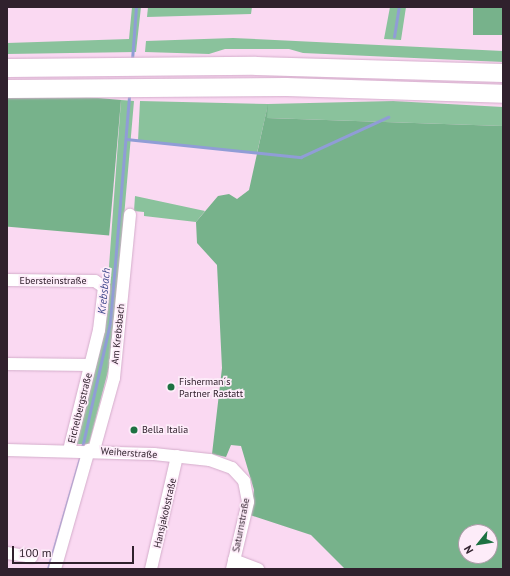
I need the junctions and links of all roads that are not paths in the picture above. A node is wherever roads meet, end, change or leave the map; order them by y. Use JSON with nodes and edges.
{"nodes":[{"id":1,"x":7,"y":68,"type":"edge"},
{"id":2,"x":503,"y":72,"type":"edge"},
{"id":3,"x":7,"y":89,"type":"edge"},
{"id":4,"x":503,"y":94,"type":"edge"},
{"id":5,"x":130,"y":215,"type":"dead end"},
{"id":6,"x":7,"y":280,"type":"edge"},
{"id":7,"x":99,"y":282,"type":"joint"},
{"id":8,"x":7,"y":364,"type":"edge"},
{"id":9,"x":90,"y":365,"type":"junction"},
{"id":10,"x":7,"y":450,"type":"edge"},
{"id":11,"x":83,"y":450,"type":"junction"},
{"id":12,"x":177,"y":456,"type":"junction"},
{"id":13,"x":244,"y":481,"type":"joint"},
{"id":14,"x":7,"y":553,"type":"edge"},
{"id":15,"x":32,"y":557,"type":"dead end"},
{"id":16,"x":233,"y":564,"type":"edge"},
{"id":17,"x":55,"y":569,"type":"edge"},
{"id":18,"x":151,"y":569,"type":"edge"},
{"id":19,"x":258,"y":569,"type":"edge"}],
"edges":[{"from":1,"to":2,"type":"highway"},
{"from":3,"to":4,"type":"highway"},
{"from":5,"to":11,"type":"street","name":"Am Krebsbach"},
{"from":6,"to":7,"type":"street","name":"Ebersteinstraße"},
{"from":7,"to":9,"type":"street","name":"Eichelbergstraße"},
{"from":8,"to":9,"type":"street","name":"Eichelbergstraße"},
{"from":9,"to":11,"type":"street","name":"Eichelbergstraße"},
{"from":10,"to":11,"type":"street","name":"Weiherstraße"},
{"from":11,"to":12,"type":"street","name":"Weiherstraße"},
{"from":11,"to":17,"type":"street","name":"Am Krebsbach"},
{"from":12,"to":13,"type":"street","name":"Weiherstraße"},
{"from":12,"to":18,"type":"street","name":"Hansjakobstraße"},
{"from":13,"to":16,"type":"street","name":"Saturnstraße"},
{"from":14,"to":15,"type":"street"},
{"from":16,"to":19,"type":"street"}]}
